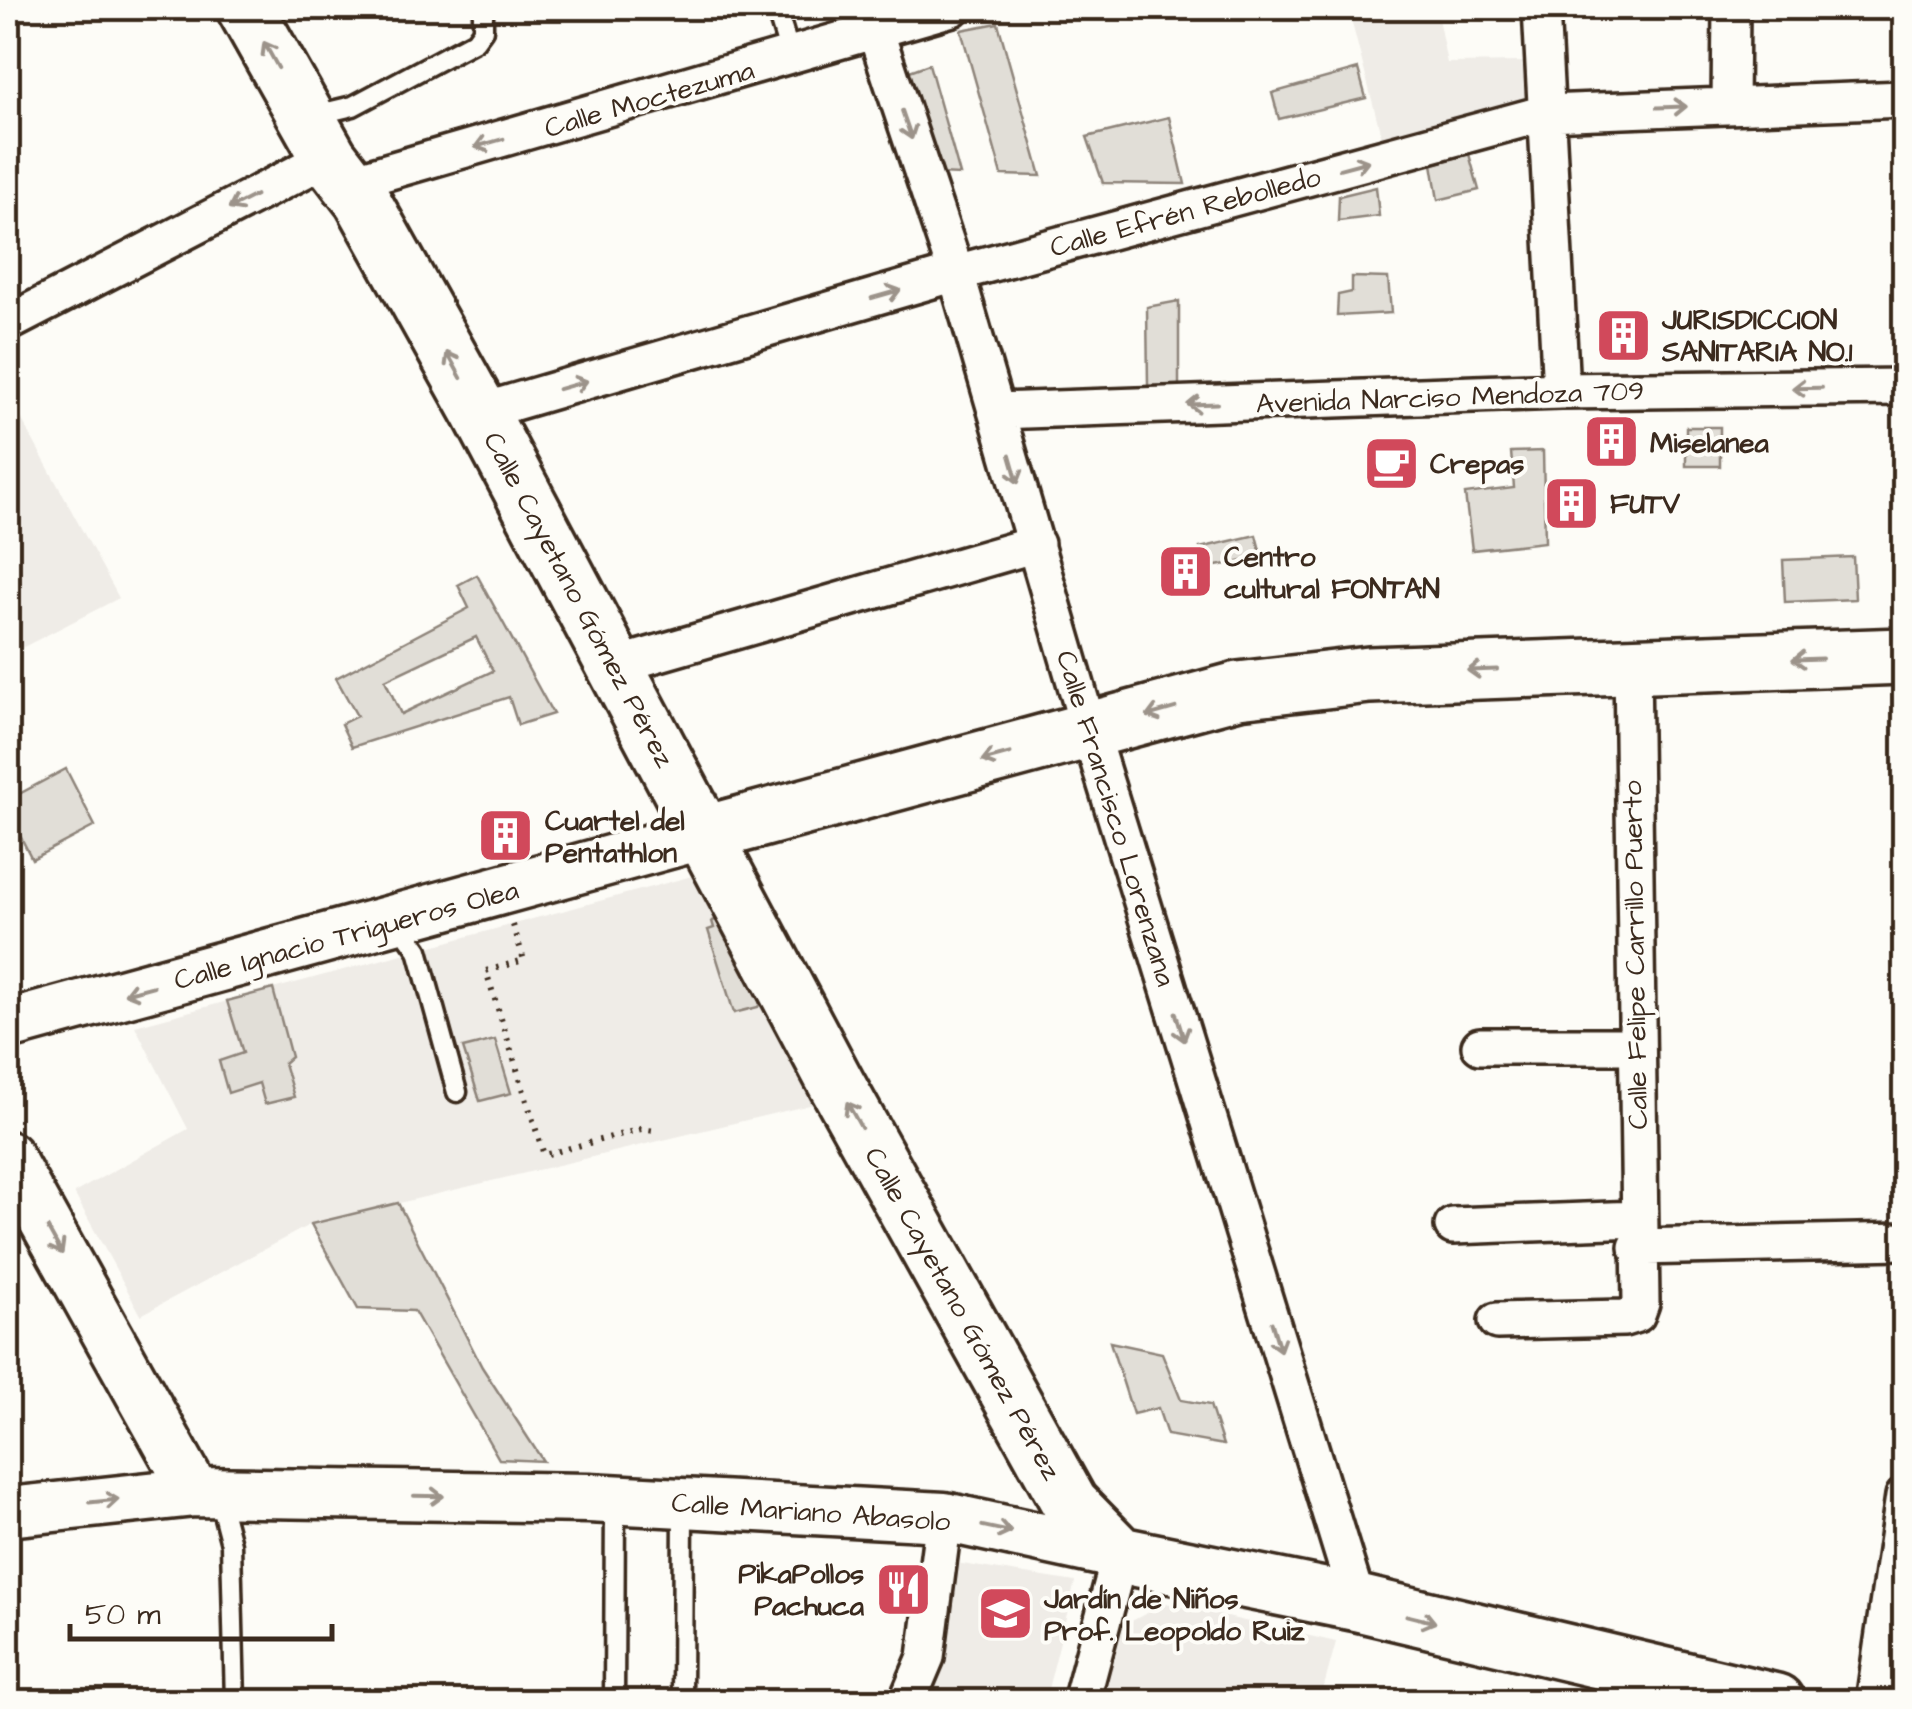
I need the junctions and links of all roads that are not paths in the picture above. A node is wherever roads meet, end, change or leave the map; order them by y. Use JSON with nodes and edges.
{"nodes":[{"id":1,"x":245,"y":8,"type":"edge"},
{"id":2,"x":483,"y":8,"type":"edge"},
{"id":3,"x":776,"y":8,"type":"edge"},
{"id":4,"x":952,"y":8,"type":"edge"},
{"id":5,"x":1541,"y":8,"type":"edge"},
{"id":6,"x":1731,"y":8,"type":"edge"},
{"id":7,"x":876,"y":33,"type":"junction"},
{"id":8,"x":791,"y":57,"type":"junction"},
{"id":9,"x":1904,"y":99,"type":"edge"},
{"id":10,"x":1730,"y":105,"type":"junction"},
{"id":11,"x":1546,"y":112,"type":"junction"},
{"id":12,"x":327,"y":153,"type":"junction"},
{"id":13,"x":956,"y":273,"type":"junction"},
{"id":14,"x":8,"y":323,"type":"edge"},
{"id":15,"x":1904,"y":388,"type":"edge"},
{"id":16,"x":1561,"y":391,"type":"junction"},
{"id":17,"x":996,"y":411,"type":"junction"},
{"id":18,"x":480,"y":412,"type":"junction"},
{"id":19,"x":1036,"y":544,"type":"junction"},
{"id":20,"x":1904,"y":656,"type":"edge"},
{"id":21,"x":1632,"y":664,"type":"junction"},
{"id":22,"x":614,"y":666,"type":"junction"},
{"id":23,"x":1090,"y":733,"type":"junction"},
{"id":24,"x":705,"y":834,"type":"junction"},
{"id":25,"x":398,"y":922,"type":"junction"},
{"id":26,"x":8,"y":1025,"type":"edge"},
{"id":27,"x":1480,"y":1046,"type":"dead end"},
{"id":28,"x":1634,"y":1046,"type":"junction"},
{"id":29,"x":456,"y":1092,"type":"dead end"},
{"id":30,"x":8,"y":1156,"type":"edge"},
{"id":31,"x":1452,"y":1226,"type":"dead end"},
{"id":32,"x":1637,"y":1233,"type":"junction"},
{"id":33,"x":1904,"y":1241,"type":"edge"},
{"id":34,"x":1496,"y":1322,"type":"dead end"},
{"id":35,"x":206,"y":1492,"type":"junction"},
{"id":36,"x":1904,"y":1496,"type":"edge"},
{"id":37,"x":615,"y":1499,"type":"junction"},
{"id":38,"x":683,"y":1502,"type":"junction"},
{"id":39,"x":14,"y":1517,"type":"edge"},
{"id":40,"x":944,"y":1517,"type":"junction"},
{"id":41,"x":1120,"y":1556,"type":"junction"},
{"id":42,"x":1358,"y":1603,"type":"junction"},
{"id":43,"x":1621,"y":1685,"type":"edge"},
{"id":44,"x":235,"y":1702,"type":"edge"},
{"id":45,"x":614,"y":1702,"type":"edge"},
{"id":46,"x":682,"y":1702,"type":"edge"},
{"id":47,"x":907,"y":1702,"type":"edge"},
{"id":48,"x":1081,"y":1702,"type":"edge"},
{"id":49,"x":1776,"y":1702,"type":"edge"},
{"id":50,"x":1874,"y":1702,"type":"edge"}],
"edges":[{"from":12,"to":1,"type":"main road","name":"Calle Cayetano Gómez Pérez","one_way":true},
{"from":2,"to":12,"type":"lane"},
{"from":3,"to":8,"type":"lane"},
{"from":4,"to":7,"type":"street","name":"Calle Moctezuma"},
{"from":5,"to":11,"type":"street"},
{"from":6,"to":10,"type":"street"},
{"from":7,"to":8,"type":"street","name":"Calle Moctezuma"},
{"from":7,"to":13,"type":"street","name":"Calle Francisco Lorenzana","one_way":true},
{"from":8,"to":12,"type":"street","name":"Calle Moctezuma","one_way":true},
{"from":9,"to":10,"type":"street","name":"Calle Efrén Rebolledo"},
{"from":11,"to":10,"type":"street","name":"Calle Efrén Rebolledo","one_way":true},
{"from":13,"to":11,"type":"street","name":"Calle Efrén Rebolledo","one_way":true},
{"from":11,"to":16,"type":"street"},
{"from":12,"to":14,"type":"street","name":"Calle Moctezuma","one_way":true},
{"from":18,"to":12,"type":"main road","name":"Calle Cayetano Gómez Pérez","one_way":true},
{"from":13,"to":17,"type":"street","name":"Calle Francisco Lorenzana"},
{"from":18,"to":13,"type":"street","name":"Calle Efrén Rebolledo","one_way":true},
{"from":15,"to":16,"type":"street","name":"Avenida Narciso Mendoza 709","one_way":true},
{"from":16,"to":17,"type":"street","name":"Avenida Narciso Mendoza 709","one_way":true},
{"from":17,"to":19,"type":"street","name":"Calle Francisco Lorenzana","one_way":true},
{"from":18,"to":22,"type":"main road","name":"Calle Cayetano Gómez Pérez"},
{"from":19,"to":22,"type":"street"},
{"from":19,"to":23,"type":"street","name":"Calle Francisco Lorenzana"},
{"from":20,"to":21,"type":"main road","one_way":true},
{"from":21,"to":23,"type":"main road","one_way":true},
{"from":21,"to":28,"type":"street","name":"Calle Felipe Carrillo Puerto"},
{"from":22,"to":24,"type":"main road","name":"Calle Cayetano Gómez Pérez"},
{"from":23,"to":24,"type":"main road","name":"Calle Ignacio Trigueros Olea","one_way":true},
{"from":23,"to":42,"type":"street","name":"Calle Francisco Lorenzana","one_way":true},
{"from":24,"to":25,"type":"street","name":"Calle Ignacio Trigueros Olea"},
{"from":41,"to":24,"type":"main road","name":"Calle Cayetano Gómez Pérez","one_way":true},
{"from":25,"to":26,"type":"street","name":"Calle Ignacio Trigueros Olea","one_way":true},
{"from":25,"to":29,"type":"lane"},
{"from":27,"to":28,"type":"street"},
{"from":28,"to":32,"type":"street","name":"Calle Felipe Carrillo Puerto"},
{"from":30,"to":35,"type":"street","one_way":true},
{"from":31,"to":32,"type":"street"},
{"from":32,"to":33,"type":"street"},
{"from":32,"to":34,"type":"street","name":"Calle Felipe Carrillo Puerto"},
{"from":35,"to":37,"type":"street","name":"Calle Mariano Abasolo","one_way":true},
{"from":39,"to":35,"type":"street","name":"Calle Mariano Abasolo","one_way":true},
{"from":35,"to":44,"type":"lane"},
{"from":36,"to":50,"type":"street"},
{"from":37,"to":38,"type":"street","name":"Calle Mariano Abasolo"},
{"from":37,"to":45,"type":"lane"},
{"from":38,"to":40,"type":"street","name":"Calle Mariano Abasolo"},
{"from":38,"to":46,"type":"lane"},
{"from":40,"to":41,"type":"street","name":"Calle Mariano Abasolo","one_way":true},
{"from":40,"to":47,"type":"street"},
{"from":41,"to":42,"type":"main road","name":"Calle Mariano Abasolo"},
{"from":41,"to":48,"type":"street"},
{"from":42,"to":43,"type":"main road","name":"Calle Mariano Abasolo","one_way":true},
{"from":43,"to":49,"type":"main road","name":"Calle Mariano Abasolo"}]}
